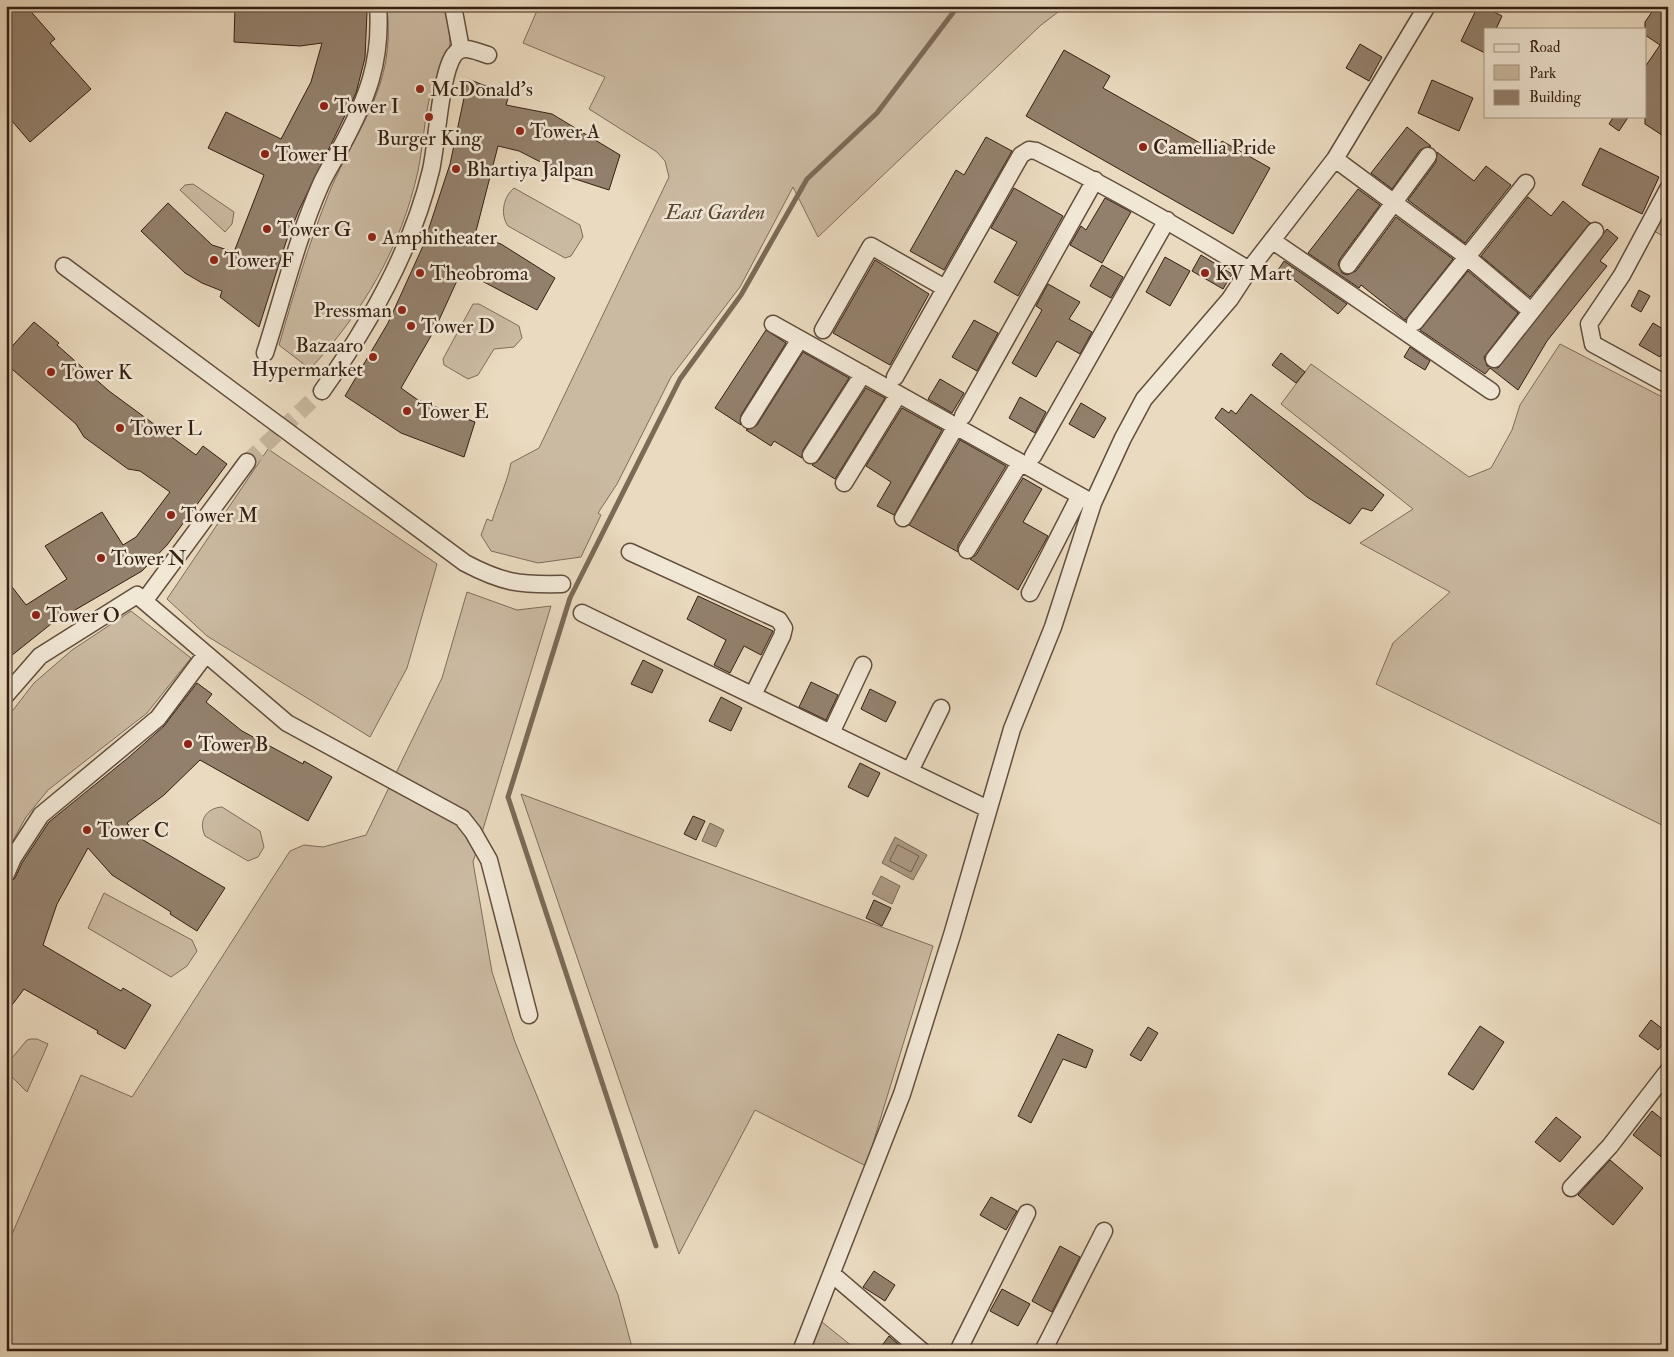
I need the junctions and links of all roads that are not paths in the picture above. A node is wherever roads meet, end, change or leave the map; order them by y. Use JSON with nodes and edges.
{"nodes":[{"id":1,"x":378,"y":6,"type":"edge"},
{"id":2,"x":453,"y":6,"type":"edge"},
{"id":3,"x":1427,"y":6,"type":"edge"},
{"id":4,"x":461,"y":50,"type":"junction"},
{"id":5,"x":488,"y":56,"type":"dead end"},
{"id":6,"x":1428,"y":156,"type":"dead end"},
{"id":7,"x":1335,"y":159,"type":"junction"},
{"id":8,"x":1095,"y":180,"type":"junction"},
{"id":9,"x":1526,"y":183,"type":"dead end"},
{"id":10,"x":1668,"y":189,"type":"edge"},
{"id":11,"x":1394,"y":202,"type":"junction"},
{"id":12,"x":1167,"y":220,"type":"junction"},
{"id":13,"x":1595,"y":230,"type":"dead end"},
{"id":14,"x":1273,"y":240,"type":"junction"},
{"id":15,"x":1466,"y":256,"type":"junction"},
{"id":16,"x":1348,"y":265,"type":"dead end"},
{"id":17,"x":64,"y":266,"type":"dead end"},
{"id":18,"x":1249,"y":270,"type":"junction"},
{"id":19,"x":945,"y":288,"type":"junction"},
{"id":20,"x":1532,"y":311,"type":"junction"},
{"id":21,"x":1415,"y":322,"type":"dead end"},
{"id":22,"x":773,"y":324,"type":"dead end"},
{"id":23,"x":823,"y":330,"type":"dead end"},
{"id":24,"x":800,"y":339,"type":"junction"},
{"id":25,"x":265,"y":353,"type":"dead end"},
{"id":26,"x":1494,"y":359,"type":"dead end"},
{"id":27,"x":862,"y":374,"type":"junction"},
{"id":28,"x":895,"y":377,"type":"dead end"},
{"id":29,"x":1668,"y":385,"type":"edge"},
{"id":30,"x":322,"y":390,"type":"tunnel mouth"},
{"id":31,"x":1490,"y":392,"type":"dead end"},
{"id":32,"x":898,"y":395,"type":"junction"},
{"id":33,"x":749,"y":420,"type":"dead end"},
{"id":34,"x":959,"y":421,"type":"junction"},
{"id":35,"x":811,"y":455,"type":"dead end"},
{"id":36,"x":1027,"y":460,"type":"junction"},
{"id":37,"x":247,"y":462,"type":"tunnel mouth"},
{"id":38,"x":844,"y":483,"type":"dead end"},
{"id":39,"x":1086,"y":500,"type":"junction"},
{"id":40,"x":903,"y":518,"type":"dead end"},
{"id":41,"x":968,"y":550,"type":"dead end"},
{"id":42,"x":630,"y":552,"type":"dead end"},
{"id":43,"x":562,"y":584,"type":"dead end"},
{"id":44,"x":1030,"y":593,"type":"dead end"},
{"id":45,"x":144,"y":600,"type":"junction"},
{"id":46,"x":582,"y":613,"type":"dead end"},
{"id":47,"x":206,"y":654,"type":"junction"},
{"id":48,"x":864,"y":665,"type":"dead end"},
{"id":49,"x":6,"y":695,"type":"edge"},
{"id":50,"x":753,"y":695,"type":"junction"},
{"id":51,"x":941,"y":708,"type":"dead end"},
{"id":52,"x":831,"y":733,"type":"junction"},
{"id":53,"x":910,"y":771,"type":"junction"},
{"id":54,"x":988,"y":808,"type":"junction"},
{"id":55,"x":6,"y":874,"type":"edge"},
{"id":56,"x":529,"y":1015,"type":"dead end"},
{"id":57,"x":1668,"y":1071,"type":"edge"},
{"id":58,"x":1571,"y":1188,"type":"dead end"},
{"id":59,"x":1027,"y":1213,"type":"dead end"},
{"id":60,"x":1104,"y":1231,"type":"dead end"},
{"id":61,"x":832,"y":1274,"type":"junction"},
{"id":62,"x":800,"y":1351,"type":"edge"},
{"id":63,"x":922,"y":1351,"type":"edge"},
{"id":64,"x":958,"y":1351,"type":"edge"},
{"id":65,"x":1043,"y":1351,"type":"edge"}],
"edges":[{"from":1,"to":25,"type":"street"},
{"from":2,"to":4,"type":"street"},
{"from":3,"to":7,"type":"street"},
{"from":4,"to":5,"type":"street"},
{"from":4,"to":30,"type":"street"},
{"from":6,"to":11,"type":"street"},
{"from":7,"to":11,"type":"street"},
{"from":7,"to":14,"type":"street"},
{"from":8,"to":12,"type":"street"},
{"from":8,"to":19,"type":"street"},
{"from":8,"to":34,"type":"street"},
{"from":9,"to":15,"type":"street"},
{"from":10,"to":29,"type":"street"},
{"from":11,"to":15,"type":"street"},
{"from":11,"to":16,"type":"street"},
{"from":12,"to":18,"type":"street"},
{"from":12,"to":36,"type":"street"},
{"from":13,"to":20,"type":"street"},
{"from":14,"to":18,"type":"street"},
{"from":14,"to":31,"type":"street"},
{"from":15,"to":20,"type":"street"},
{"from":15,"to":21,"type":"street"},
{"from":17,"to":43,"type":"street"},
{"from":18,"to":39,"type":"street"},
{"from":19,"to":23,"type":"street"},
{"from":19,"to":28,"type":"street"},
{"from":20,"to":26,"type":"street"},
{"from":22,"to":24,"type":"street"},
{"from":24,"to":27,"type":"street"},
{"from":24,"to":33,"type":"street"},
{"from":27,"to":32,"type":"street"},
{"from":27,"to":35,"type":"street"},
{"from":32,"to":34,"type":"street"},
{"from":32,"to":38,"type":"street"},
{"from":34,"to":36,"type":"street"},
{"from":34,"to":40,"type":"street"},
{"from":36,"to":39,"type":"street"},
{"from":36,"to":41,"type":"street"},
{"from":37,"to":45,"type":"street"},
{"from":39,"to":44,"type":"street"},
{"from":39,"to":54,"type":"street"},
{"from":42,"to":50,"type":"street"},
{"from":45,"to":47,"type":"street"},
{"from":45,"to":49,"type":"street"},
{"from":46,"to":50,"type":"street"},
{"from":47,"to":55,"type":"street"},
{"from":47,"to":56,"type":"street"},
{"from":48,"to":52,"type":"street"},
{"from":50,"to":52,"type":"street"},
{"from":51,"to":53,"type":"street"},
{"from":52,"to":53,"type":"street"},
{"from":53,"to":54,"type":"street"},
{"from":54,"to":61,"type":"street"},
{"from":57,"to":58,"type":"street"},
{"from":59,"to":64,"type":"street"},
{"from":60,"to":65,"type":"street"},
{"from":61,"to":62,"type":"street"},
{"from":61,"to":63,"type":"street"}]}
